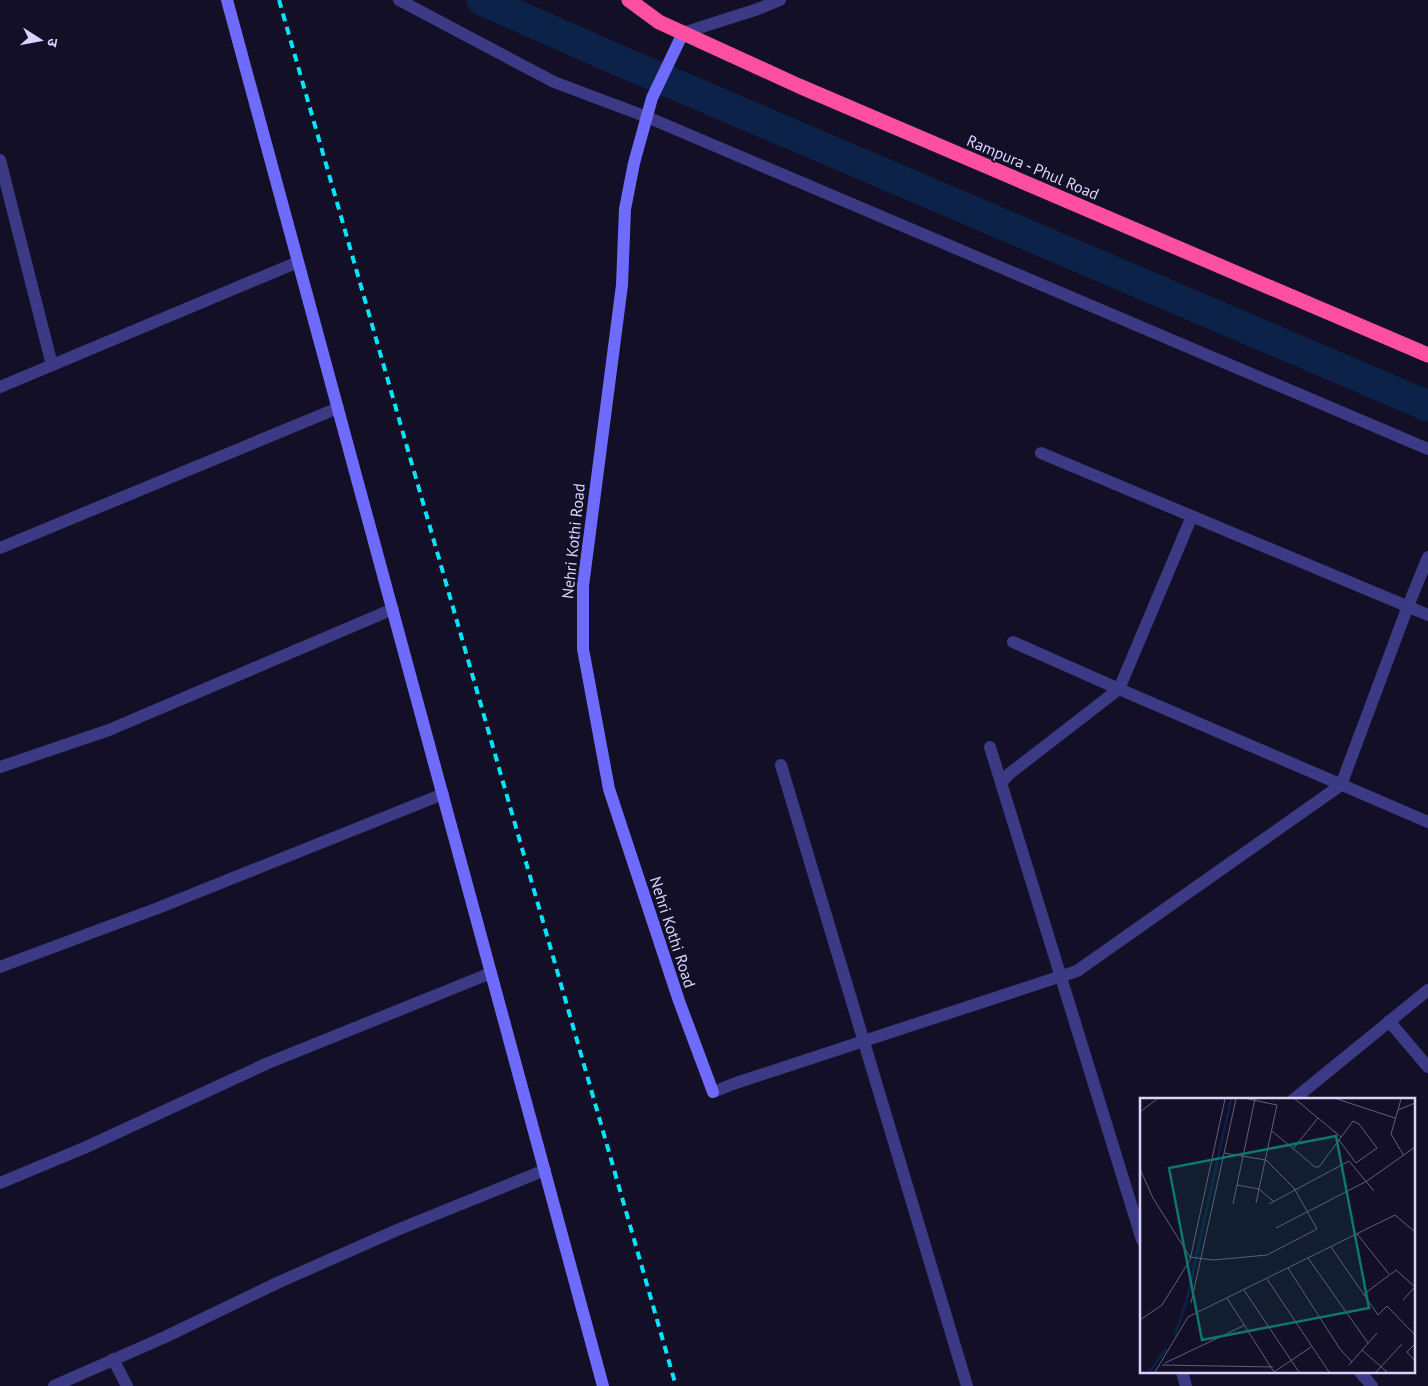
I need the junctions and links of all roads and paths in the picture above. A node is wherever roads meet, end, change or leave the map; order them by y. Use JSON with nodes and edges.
{"nodes":[{"id":1,"x":227,"y":0,"type":"edge"},
{"id":2,"x":399,"y":0,"type":"edge"},
{"id":3,"x":629,"y":0,"type":"edge"},
{"id":4,"x":780,"y":0,"type":"edge"},
{"id":5,"x":683,"y":33,"type":"junction"},
{"id":6,"x":648,"y":117,"type":"junction"},
{"id":7,"x":0,"y":160,"type":"edge"},
{"id":8,"x":298,"y":262,"type":"junction"},
{"id":9,"x":1428,"y":355,"type":"edge"},
{"id":10,"x":52,"y":365,"type":"junction"},
{"id":11,"x":0,"y":387,"type":"edge"},
{"id":12,"x":338,"y":408,"type":"junction"},
{"id":13,"x":1428,"y":449,"type":"edge"},
{"id":14,"x":1041,"y":453,"type":"dead end"},
{"id":15,"x":1192,"y":516,"type":"junction"},
{"id":16,"x":0,"y":548,"type":"edge"},
{"id":17,"x":1428,"y":557,"type":"edge"},
{"id":18,"x":1408,"y":606,"type":"junction"},
{"id":19,"x":393,"y":609,"type":"junction"},
{"id":20,"x":1428,"y":615,"type":"edge"},
{"id":21,"x":1013,"y":642,"type":"dead end"},
{"id":22,"x":1118,"y":689,"type":"junction"},
{"id":23,"x":990,"y":747,"type":"dead end"},
{"id":24,"x":781,"y":764,"type":"dead end"},
{"id":25,"x":0,"y":767,"type":"edge"},
{"id":26,"x":1002,"y":782,"type":"junction"},
{"id":27,"x":1341,"y":785,"type":"junction"},
{"id":28,"x":443,"y":794,"type":"junction"},
{"id":29,"x":1428,"y":822,"type":"edge"},
{"id":30,"x":0,"y":967,"type":"edge"},
{"id":31,"x":491,"y":972,"type":"junction"},
{"id":32,"x":1061,"y":976,"type":"junction"},
{"id":33,"x":1428,"y":990,"type":"edge"},
{"id":34,"x":1389,"y":1021,"type":"junction"},
{"id":35,"x":864,"y":1041,"type":"junction"},
{"id":36,"x":1428,"y":1068,"type":"edge"},
{"id":37,"x":1295,"y":1098,"type":"edge"},
{"id":38,"x":545,"y":1170,"type":"junction"},
{"id":39,"x":0,"y":1183,"type":"edge"},
{"id":40,"x":1140,"y":1233,"type":"edge"},
{"id":41,"x":113,"y":1359,"type":"junction"},
{"id":42,"x":1362,"y":1374,"type":"edge"},
{"id":43,"x":54,"y":1386,"type":"edge"},
{"id":44,"x":127,"y":1386,"type":"edge"},
{"id":45,"x":603,"y":1386,"type":"edge"},
{"id":46,"x":966,"y":1386,"type":"edge"},
{"id":47,"x":1372,"y":1386,"type":"edge"}],
"edges":[{"from":1,"to":8,"type":"street"},
{"from":2,"to":6,"type":"street"},
{"from":3,"to":5,"type":"highway","name":"Rampura - Phul Road"},
{"from":4,"to":5,"type":"street"},
{"from":5,"to":6,"type":"street","name":"Nehri Kothi Road"},
{"from":5,"to":9,"type":"highway","name":"Rampura - Phul Road"},
{"from":6,"to":13,"type":"street"},
{"from":6,"to":35,"type":"street","name":"Nehri Kothi Road"},
{"from":7,"to":10,"type":"street"},
{"from":8,"to":10,"type":"street"},
{"from":8,"to":12,"type":"street"},
{"from":10,"to":11,"type":"street"},
{"from":12,"to":16,"type":"street"},
{"from":12,"to":19,"type":"street"},
{"from":14,"to":15,"type":"street"},
{"from":15,"to":18,"type":"street"},
{"from":15,"to":22,"type":"street"},
{"from":17,"to":18,"type":"street"},
{"from":18,"to":20,"type":"street"},
{"from":18,"to":27,"type":"street"},
{"from":19,"to":25,"type":"street"},
{"from":19,"to":28,"type":"street"},
{"from":21,"to":22,"type":"street"},
{"from":22,"to":26,"type":"street"},
{"from":22,"to":27,"type":"street"},
{"from":23,"to":26,"type":"street"},
{"from":24,"to":35,"type":"street"},
{"from":26,"to":32,"type":"street"},
{"from":27,"to":29,"type":"street"},
{"from":27,"to":32,"type":"street"},
{"from":28,"to":30,"type":"street"},
{"from":28,"to":31,"type":"street"},
{"from":31,"to":38,"type":"street"},
{"from":31,"to":39,"type":"street"},
{"from":32,"to":35,"type":"street"},
{"from":32,"to":40,"type":"street"},
{"from":33,"to":34,"type":"street"},
{"from":34,"to":36,"type":"street"},
{"from":34,"to":37,"type":"street"},
{"from":35,"to":46,"type":"street"},
{"from":38,"to":41,"type":"street"},
{"from":38,"to":45,"type":"street"},
{"from":41,"to":43,"type":"street"},
{"from":41,"to":44,"type":"street"},
{"from":42,"to":47,"type":"street"}]}
